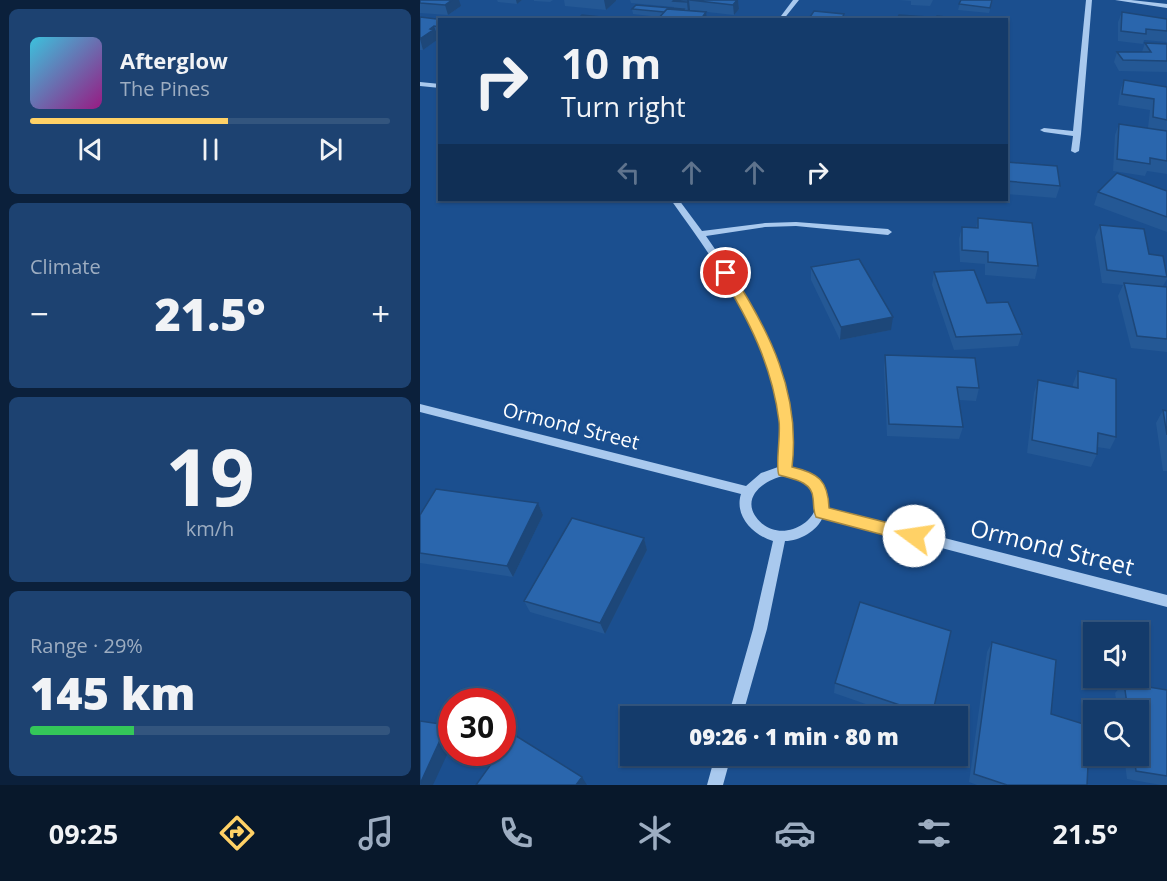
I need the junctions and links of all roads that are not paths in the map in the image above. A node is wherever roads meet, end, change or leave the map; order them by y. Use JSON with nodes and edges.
{"nodes":[{"id":1,"x":796,"y":0,"type":"edge"},
{"id":2,"x":1089,"y":0,"type":"edge"},
{"id":3,"x":1118,"y":0,"type":"edge"},
{"id":4,"x":1167,"y":6,"type":"edge"},
{"id":5,"x":782,"y":18,"type":"edge"},
{"id":6,"x":420,"y":84,"type":"edge"},
{"id":7,"x":438,"y":86,"type":"edge"},
{"id":8,"x":1044,"y":130,"type":"dead end"},
{"id":9,"x":1077,"y":134,"type":"junction"},
{"id":10,"x":1075,"y":151,"type":"dead end"},
{"id":11,"x":676,"y":201,"type":"edge"},
{"id":12,"x":888,"y":232,"type":"dead end"},
{"id":13,"x":701,"y":234,"type":"junction"},
{"id":14,"x":420,"y":408,"type":"edge"},
{"id":15,"x":784,"y":471,"type":"junction"},
{"id":16,"x":748,"y":491,"type":"junction"},
{"id":17,"x":822,"y":512,"type":"junction"},
{"id":18,"x":780,"y":536,"type":"junction"},
{"id":19,"x":1167,"y":601,"type":"edge"},
{"id":20,"x":738,"y":706,"type":"edge"},
{"id":21,"x":720,"y":766,"type":"edge"},
{"id":22,"x":715,"y":785,"type":"edge"}],
"edges":[{"from":1,"to":5,"type":"street"},
{"from":2,"to":9,"type":"street"},
{"from":3,"to":4,"type":"street"},
{"from":6,"to":7,"type":"street"},
{"from":8,"to":9,"type":"street"},
{"from":9,"to":10,"type":"street"},
{"from":11,"to":13,"type":"street"},
{"from":12,"to":13,"type":"street"},
{"from":13,"to":15,"type":"street"},
{"from":14,"to":16,"type":"street","name":"Ormond Street"},
{"from":15,"to":16,"type":"street"},
{"from":15,"to":17,"type":"street"},
{"from":16,"to":18,"type":"street"},
{"from":17,"to":18,"type":"street"},
{"from":17,"to":19,"type":"street","name":"Ormond Street"},
{"from":18,"to":20,"type":"street"},
{"from":21,"to":22,"type":"street"}]}
